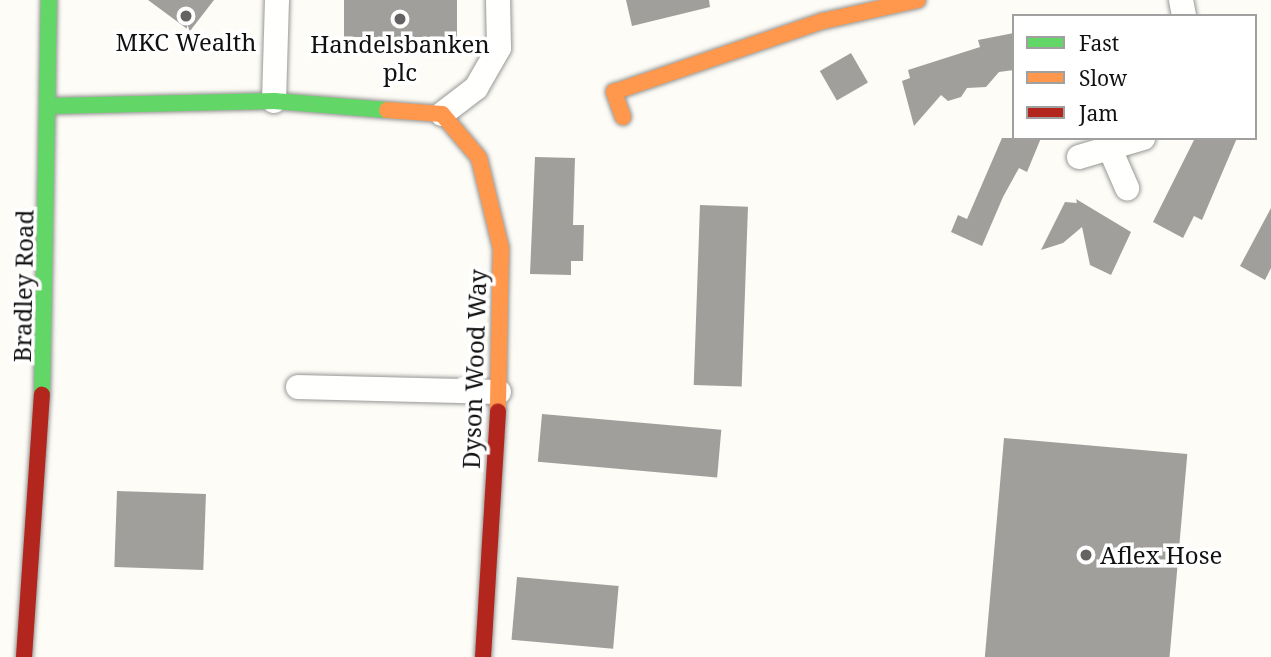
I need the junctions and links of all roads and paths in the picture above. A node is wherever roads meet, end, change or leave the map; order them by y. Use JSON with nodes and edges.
{"nodes":[{"id":1,"x":49,"y":0,"type":"edge"},
{"id":2,"x":277,"y":0,"type":"edge"},
{"id":3,"x":498,"y":0,"type":"edge"},
{"id":4,"x":918,"y":0,"type":"edge"},
{"id":5,"x":865,"y":6,"type":"edge"},
{"id":6,"x":274,"y":101,"type":"junction"},
{"id":7,"x":49,"y":106,"type":"junction"},
{"id":8,"x":442,"y":114,"type":"junction"},
{"id":9,"x":623,"y":117,"type":"dead end"},
{"id":10,"x":1137,"y":140,"type":"edge"},
{"id":11,"x":1110,"y":149,"type":"junction"},
{"id":12,"x":1079,"y":157,"type":"dead end"},
{"id":13,"x":1127,"y":188,"type":"dead end"},
{"id":14,"x":298,"y":387,"type":"dead end"},
{"id":15,"x":499,"y":392,"type":"junction"},
{"id":16,"x":24,"y":657,"type":"edge"},
{"id":17,"x":483,"y":657,"type":"edge"}],
"edges":[{"from":1,"to":7,"type":"street","name":"Bradley Road"},
{"from":2,"to":6,"type":"street"},
{"from":3,"to":8,"type":"street"},
{"from":4,"to":5,"type":"street"},
{"from":5,"to":9,"type":"street"},
{"from":6,"to":7,"type":"street"},
{"from":6,"to":8,"type":"street"},
{"from":7,"to":16,"type":"street","name":"Bradley Road"},
{"from":8,"to":15,"type":"street","name":"Dyson Wood Way"},
{"from":10,"to":11,"type":"street"},
{"from":11,"to":12,"type":"street"},
{"from":11,"to":13,"type":"street"},
{"from":14,"to":15,"type":"street"},
{"from":15,"to":17,"type":"street","name":"Dyson Wood Way"}]}
